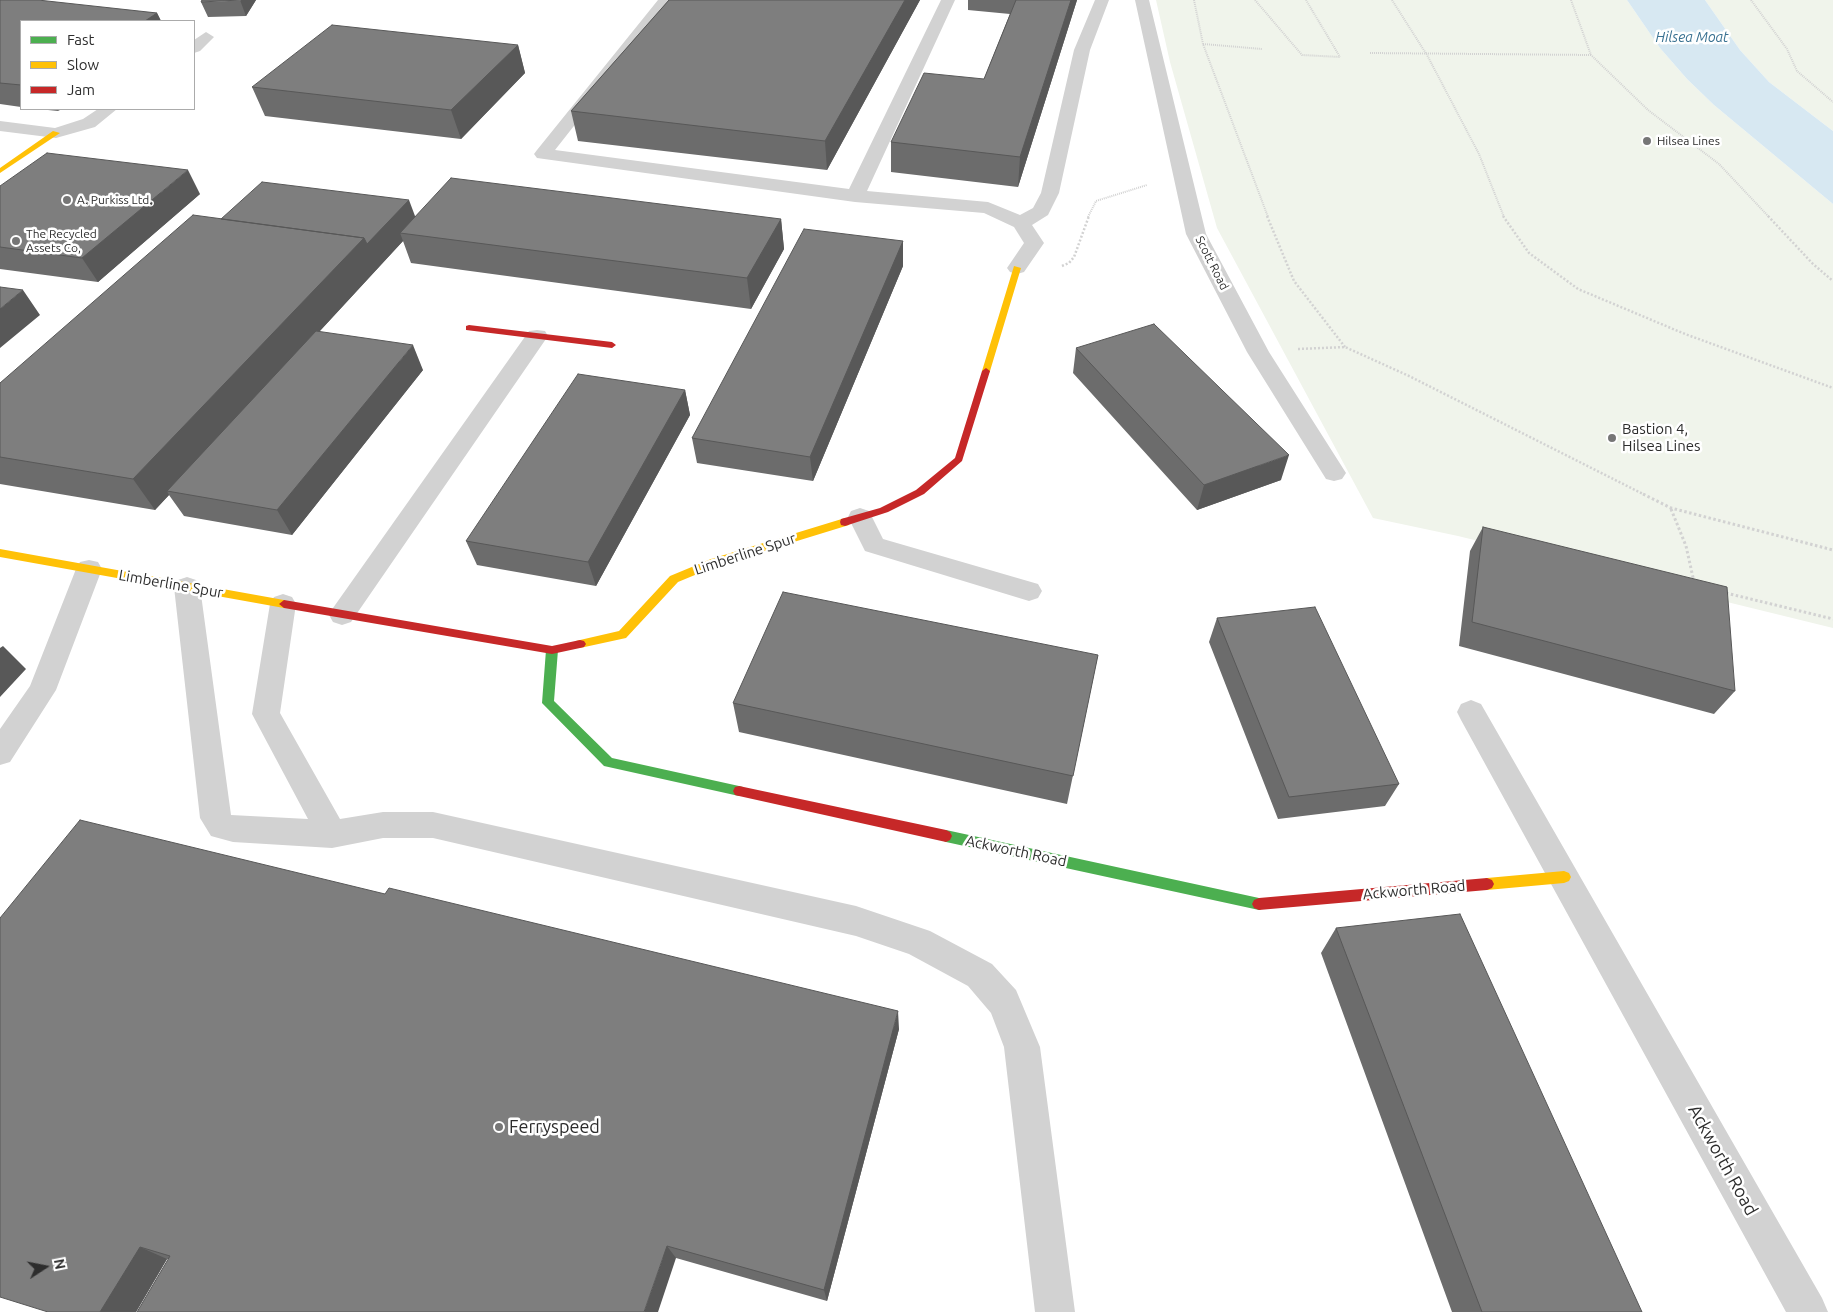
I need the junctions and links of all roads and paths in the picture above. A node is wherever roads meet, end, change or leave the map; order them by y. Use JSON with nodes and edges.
{"nodes":[{"id":1,"x":666,"y":0,"type":"edge"},
{"id":2,"x":948,"y":0,"type":"edge"},
{"id":3,"x":1102,"y":0,"type":"edge"},
{"id":4,"x":1142,"y":0,"type":"edge"},
{"id":5,"x":1194,"y":0,"type":"edge"},
{"id":6,"x":1254,"y":0,"type":"edge"},
{"id":7,"x":1306,"y":0,"type":"edge"},
{"id":8,"x":1392,"y":0,"type":"edge"},
{"id":9,"x":1571,"y":0,"type":"edge"},
{"id":10,"x":1751,"y":0,"type":"edge"},
{"id":11,"x":206,"y":37,"type":"dead end"},
{"id":12,"x":1203,"y":44,"type":"junction"},
{"id":13,"x":195,"y":47,"type":"edge"},
{"id":14,"x":1262,"y":49,"type":"dead end"},
{"id":15,"x":1370,"y":53,"type":"dead end"},
{"id":16,"x":1426,"y":55,"type":"junction"},
{"id":17,"x":1591,"y":55,"type":"junction"},
{"id":18,"x":1833,"y":102,"type":"edge"},
{"id":19,"x":108,"y":110,"type":"edge"},
{"id":20,"x":0,"y":126,"type":"edge"},
{"id":21,"x":56,"y":133,"type":"junction"},
{"id":22,"x":0,"y":171,"type":"edge"},
{"id":23,"x":1185,"y":180,"type":"junction"},
{"id":24,"x":855,"y":196,"type":"junction"},
{"id":25,"x":1021,"y":223,"type":"junction"},
{"id":26,"x":1017,"y":268,"type":"junction"},
{"id":27,"x":1833,"y":281,"type":"edge"},
{"id":28,"x":469,"y":328,"type":"dead end"},
{"id":29,"x":537,"y":336,"type":"junction"},
{"id":30,"x":612,"y":345,"type":"dead end"},
{"id":31,"x":1345,"y":347,"type":"junction"},
{"id":32,"x":1258,"y":352,"type":"junction"},
{"id":33,"x":1833,"y":388,"type":"edge"},
{"id":34,"x":1334,"y":473,"type":"dead end"},
{"id":35,"x":1671,"y":508,"type":"junction"},
{"id":36,"x":860,"y":518,"type":"junction"},
{"id":37,"x":1833,"y":550,"type":"edge"},
{"id":38,"x":0,"y":553,"type":"edge"},
{"id":39,"x":89,"y":569,"type":"junction"},
{"id":40,"x":1694,"y":586,"type":"edge"},
{"id":41,"x":188,"y":587,"type":"junction"},
{"id":42,"x":1029,"y":591,"type":"dead end"},
{"id":43,"x":1722,"y":592,"type":"edge"},
{"id":44,"x":283,"y":604,"type":"junction"},
{"id":45,"x":342,"y":615,"type":"junction"},
{"id":46,"x":1833,"y":619,"type":"edge"},
{"id":47,"x":552,"y":650,"type":"junction"},
{"id":48,"x":1471,"y":712,"type":"dead end"},
{"id":49,"x":0,"y":753,"type":"edge"},
{"id":50,"x":332,"y":834,"type":"junction"},
{"id":51,"x":1564,"y":877,"type":"junction"},
{"id":52,"x":1055,"y":1312,"type":"edge"},
{"id":53,"x":1808,"y":1312,"type":"edge"}],
"edges":[{"from":1,"to":24,"type":"street"},
{"from":2,"to":24,"type":"street"},
{"from":3,"to":25,"type":"street"},
{"from":4,"to":23,"type":"street","name":"Scott Road"},
{"from":5,"to":12,"type":"path"},
{"from":6,"to":7,"type":"path"},
{"from":8,"to":16,"type":"path"},
{"from":9,"to":17,"type":"path"},
{"from":10,"to":18,"type":"path"},
{"from":11,"to":13,"type":"street"},
{"from":12,"to":14,"type":"path"},
{"from":12,"to":31,"type":"path"},
{"from":15,"to":16,"type":"path"},
{"from":16,"to":17,"type":"path"},
{"from":16,"to":33,"type":"path"},
{"from":17,"to":27,"type":"path"},
{"from":19,"to":21,"type":"street"},
{"from":20,"to":21,"type":"street"},
{"from":21,"to":22,"type":"street"},
{"from":23,"to":26,"type":"path"},
{"from":23,"to":32,"type":"street","name":"Scott Road"},
{"from":24,"to":25,"type":"street"},
{"from":25,"to":26,"type":"street"},
{"from":26,"to":36,"type":"street","name":"Limberline Spur"},
{"from":28,"to":29,"type":"street"},
{"from":29,"to":30,"type":"street"},
{"from":29,"to":45,"type":"street"},
{"from":31,"to":32,"type":"path"},
{"from":31,"to":35,"type":"path"},
{"from":32,"to":34,"type":"street","name":"Scott Road"},
{"from":35,"to":37,"type":"path"},
{"from":35,"to":40,"type":"path"},
{"from":36,"to":42,"type":"street"},
{"from":36,"to":47,"type":"street","name":"Limberline Spur"},
{"from":38,"to":39,"type":"street","name":"Limberline Spur"},
{"from":39,"to":41,"type":"street","name":"Limberline Spur"},
{"from":39,"to":49,"type":"street"},
{"from":41,"to":44,"type":"street","name":"Limberline Spur"},
{"from":41,"to":50,"type":"street"},
{"from":43,"to":46,"type":"path"},
{"from":44,"to":45,"type":"street","name":"Limberline Spur"},
{"from":44,"to":50,"type":"street"},
{"from":45,"to":47,"type":"street","name":"Limberline Spur"},
{"from":47,"to":51,"type":"street","name":"Ackworth Road"},
{"from":48,"to":51,"type":"street","name":"Ackworth Road"},
{"from":50,"to":52,"type":"street"},
{"from":51,"to":53,"type":"street","name":"Ackworth Road"}]}
